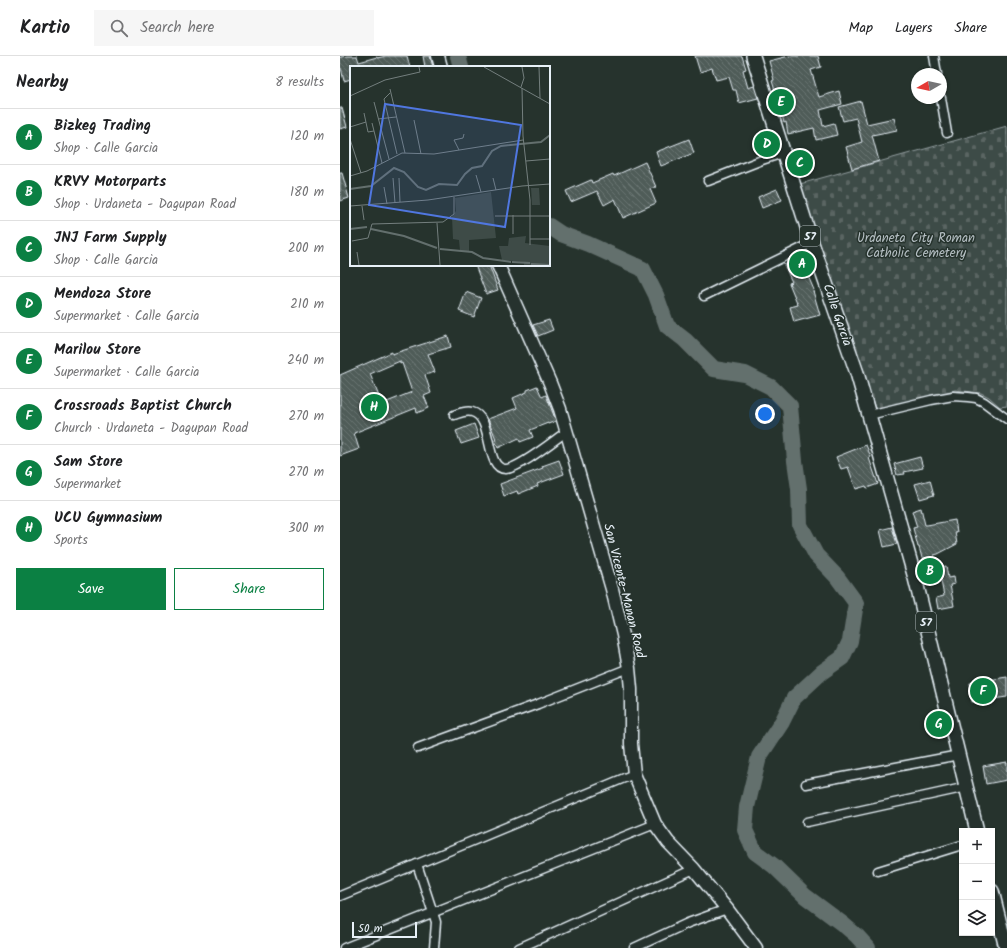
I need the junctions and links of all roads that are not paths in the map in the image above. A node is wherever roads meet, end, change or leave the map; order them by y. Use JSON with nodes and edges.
{"nodes":[{"id":1,"x":438,"y":56,"type":"edge"},
{"id":2,"x":753,"y":56,"type":"edge"},
{"id":3,"x":934,"y":56,"type":"edge"},
{"id":4,"x":442,"y":66,"type":"edge"},
{"id":5,"x":936,"y":68,"type":"edge"},
{"id":6,"x":942,"y":104,"type":"edge"},
{"id":7,"x":947,"y":133,"type":"dead end"},
{"id":8,"x":783,"y":152,"type":"junction"},
{"id":9,"x":708,"y":182,"type":"dead end"},
{"id":10,"x":812,"y":243,"type":"junction"},
{"id":11,"x":498,"y":266,"type":"edge"},
{"id":12,"x":704,"y":296,"type":"dead end"},
{"id":13,"x":454,"y":415,"type":"dead end"},
{"id":14,"x":869,"y":415,"type":"junction"},
{"id":15,"x":1007,"y":419,"type":"edge"},
{"id":16,"x":566,"y":432,"type":"junction"},
{"id":17,"x":629,"y":668,"type":"junction"},
{"id":18,"x":418,"y":748,"type":"dead end"},
{"id":19,"x":959,"y":755,"type":"junction"},
{"id":20,"x":634,"y":774,"type":"junction"},
{"id":21,"x":806,"y":784,"type":"dead end"},
{"id":22,"x":967,"y":787,"type":"junction"},
{"id":23,"x":807,"y":822,"type":"dead end"},
{"id":24,"x":655,"y":824,"type":"junction"},
{"id":25,"x":977,"y":828,"type":"edge"},
{"id":26,"x":959,"y":846,"type":"edge"},
{"id":27,"x":417,"y":864,"type":"junction"},
{"id":28,"x":694,"y":869,"type":"junction"},
{"id":29,"x":878,"y":871,"type":"dead end"},
{"id":30,"x":340,"y":896,"type":"edge"},
{"id":31,"x":994,"y":900,"type":"edge"},
{"id":32,"x":727,"y":909,"type":"junction"},
{"id":33,"x":433,"y":913,"type":"junction"},
{"id":34,"x":344,"y":948,"type":"edge"},
{"id":35,"x":434,"y":948,"type":"edge"},
{"id":36,"x":520,"y":948,"type":"edge"},
{"id":37,"x":634,"y":948,"type":"edge"},
{"id":38,"x":756,"y":948,"type":"edge"},
{"id":39,"x":1006,"y":948,"type":"edge"}],
"edges":[{"from":1,"to":4,"type":"street"},
{"from":2,"to":8,"type":"main road","name":"Calle Garcia","number":"57"},
{"from":3,"to":5,"type":"street"},
{"from":6,"to":7,"type":"street"},
{"from":8,"to":9,"type":"street"},
{"from":8,"to":10,"type":"main road","name":"Calle Garcia","number":"57"},
{"from":10,"to":12,"type":"street"},
{"from":10,"to":14,"type":"main road","name":"Calle Garcia","number":"57"},
{"from":11,"to":16,"type":"street","name":"San Vicente-Manan Road"},
{"from":13,"to":16,"type":"street"},
{"from":14,"to":15,"type":"street"},
{"from":14,"to":19,"type":"main road","number":"57"},
{"from":16,"to":17,"type":"street","name":"San Vicente-Manan Road"},
{"from":17,"to":18,"type":"street"},
{"from":17,"to":20,"type":"street","name":"San Vicente-Manan Road"},
{"from":19,"to":21,"type":"street"},
{"from":19,"to":22,"type":"main road","number":"57"},
{"from":20,"to":24,"type":"street","name":"San Vicente-Manan Road"},
{"from":20,"to":27,"type":"street"},
{"from":22,"to":23,"type":"street"},
{"from":22,"to":25,"type":"main road","number":"57"},
{"from":24,"to":28,"type":"street","name":"San Vicente-Manan Road"},
{"from":24,"to":33,"type":"street"},
{"from":26,"to":29,"type":"street"},
{"from":27,"to":30,"type":"street"},
{"from":27,"to":33,"type":"street"},
{"from":28,"to":32,"type":"street","name":"San Vicente-Manan Road"},
{"from":28,"to":36,"type":"street"},
{"from":31,"to":39,"type":"main road"},
{"from":32,"to":37,"type":"street"},
{"from":32,"to":38,"type":"street","name":"San Vicente-Manan Road"},
{"from":33,"to":34,"type":"street"},
{"from":33,"to":35,"type":"street"}]}
